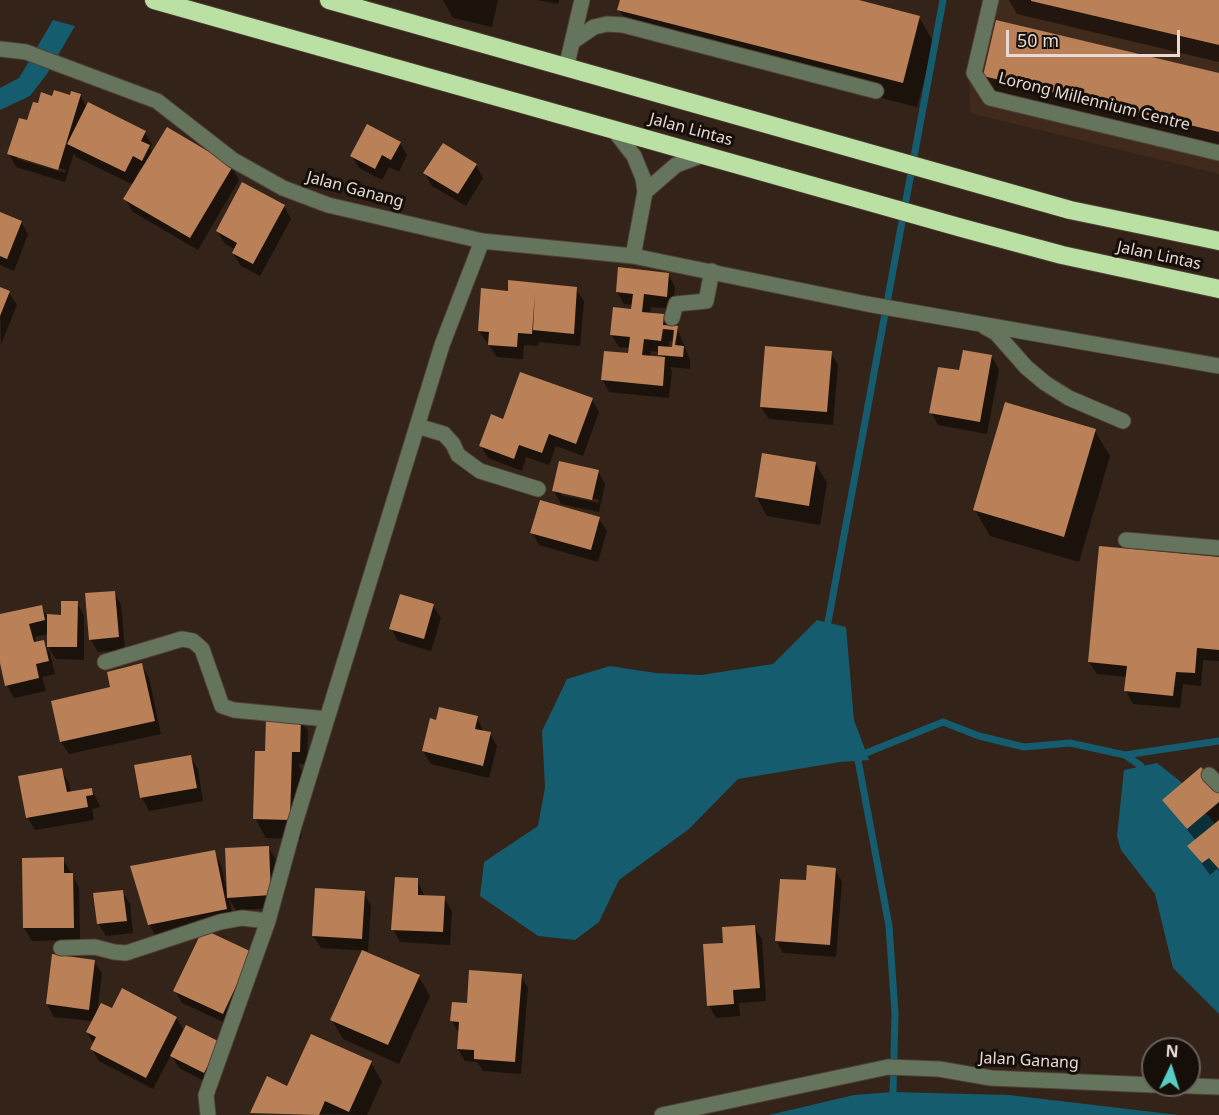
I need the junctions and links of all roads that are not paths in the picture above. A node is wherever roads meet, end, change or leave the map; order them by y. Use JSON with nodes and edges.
{"nodes":[{"id":1,"x":154,"y":0,"type":"edge"},
{"id":2,"x":329,"y":0,"type":"edge"},
{"id":3,"x":582,"y":0,"type":"edge"},
{"id":4,"x":991,"y":0,"type":"edge"},
{"id":5,"x":575,"y":40,"type":"junction"},
{"id":6,"x":0,"y":49,"type":"edge"},
{"id":7,"x":566,"y":68,"type":"junction"},
{"id":8,"x":876,"y":91,"type":"dead end"},
{"id":9,"x":613,"y":129,"type":"junction"},
{"id":10,"x":1219,"y":153,"type":"edge"},
{"id":11,"x":706,"y":154,"type":"junction"},
{"id":12,"x":645,"y":192,"type":"junction"},
{"id":13,"x":482,"y":241,"type":"junction"},
{"id":14,"x":1219,"y":241,"type":"edge"},
{"id":15,"x":633,"y":256,"type":"junction"},
{"id":16,"x":712,"y":272,"type":"junction"},
{"id":17,"x":1219,"y":289,"type":"edge"},
{"id":18,"x":672,"y":318,"type":"dead end"},
{"id":19,"x":979,"y":324,"type":"junction"},
{"id":20,"x":1219,"y":366,"type":"edge"},
{"id":21,"x":1123,"y":421,"type":"dead end"},
{"id":22,"x":417,"y":426,"type":"junction"},
{"id":23,"x":538,"y":489,"type":"dead end"},
{"id":24,"x":1126,"y":540,"type":"dead end"},
{"id":25,"x":1219,"y":548,"type":"edge"},
{"id":26,"x":105,"y":662,"type":"dead end"},
{"id":27,"x":327,"y":719,"type":"junction"},
{"id":28,"x":268,"y":921,"type":"junction"},
{"id":29,"x":61,"y":948,"type":"dead end"},
{"id":30,"x":1141,"y":1084,"type":"edge"},
{"id":31,"x":1201,"y":1086,"type":"edge"},
{"id":32,"x":1219,"y":1087,"type":"edge"},
{"id":33,"x":207,"y":1115,"type":"edge"},
{"id":34,"x":662,"y":1115,"type":"edge"}],
"edges":[{"from":1,"to":9,"type":"highway","name":"Jalan Lintas"},
{"from":2,"to":7,"type":"highway","name":"Jalan Lintas"},
{"from":3,"to":5,"type":"street"},
{"from":4,"to":10,"type":"street","name":"Lorong Millennium Centre"},
{"from":5,"to":7,"type":"street"},
{"from":5,"to":8,"type":"street"},
{"from":6,"to":13,"type":"street","name":"Jalan Ganang"},
{"from":7,"to":14,"type":"highway","name":"Jalan Lintas"},
{"from":9,"to":11,"type":"highway","name":"Jalan Lintas"},
{"from":9,"to":12,"type":"street"},
{"from":11,"to":12,"type":"street"},
{"from":11,"to":17,"type":"highway","name":"Jalan Lintas"},
{"from":12,"to":15,"type":"street"},
{"from":13,"to":15,"type":"street","name":"Jalan Ganang"},
{"from":13,"to":22,"type":"street"},
{"from":15,"to":16,"type":"street","name":"Jalan Ganang"},
{"from":16,"to":18,"type":"street"},
{"from":16,"to":19,"type":"street","name":"Jalan Ganang"},
{"from":19,"to":20,"type":"street","name":"Jalan Ganang"},
{"from":19,"to":21,"type":"street"},
{"from":22,"to":23,"type":"street"},
{"from":22,"to":27,"type":"street"},
{"from":24,"to":25,"type":"street"},
{"from":26,"to":27,"type":"street"},
{"from":27,"to":28,"type":"street"},
{"from":28,"to":29,"type":"street"},
{"from":28,"to":33,"type":"street"},
{"from":30,"to":34,"type":"street","name":"Jalan Ganang"},
{"from":31,"to":32,"type":"street"}]}
